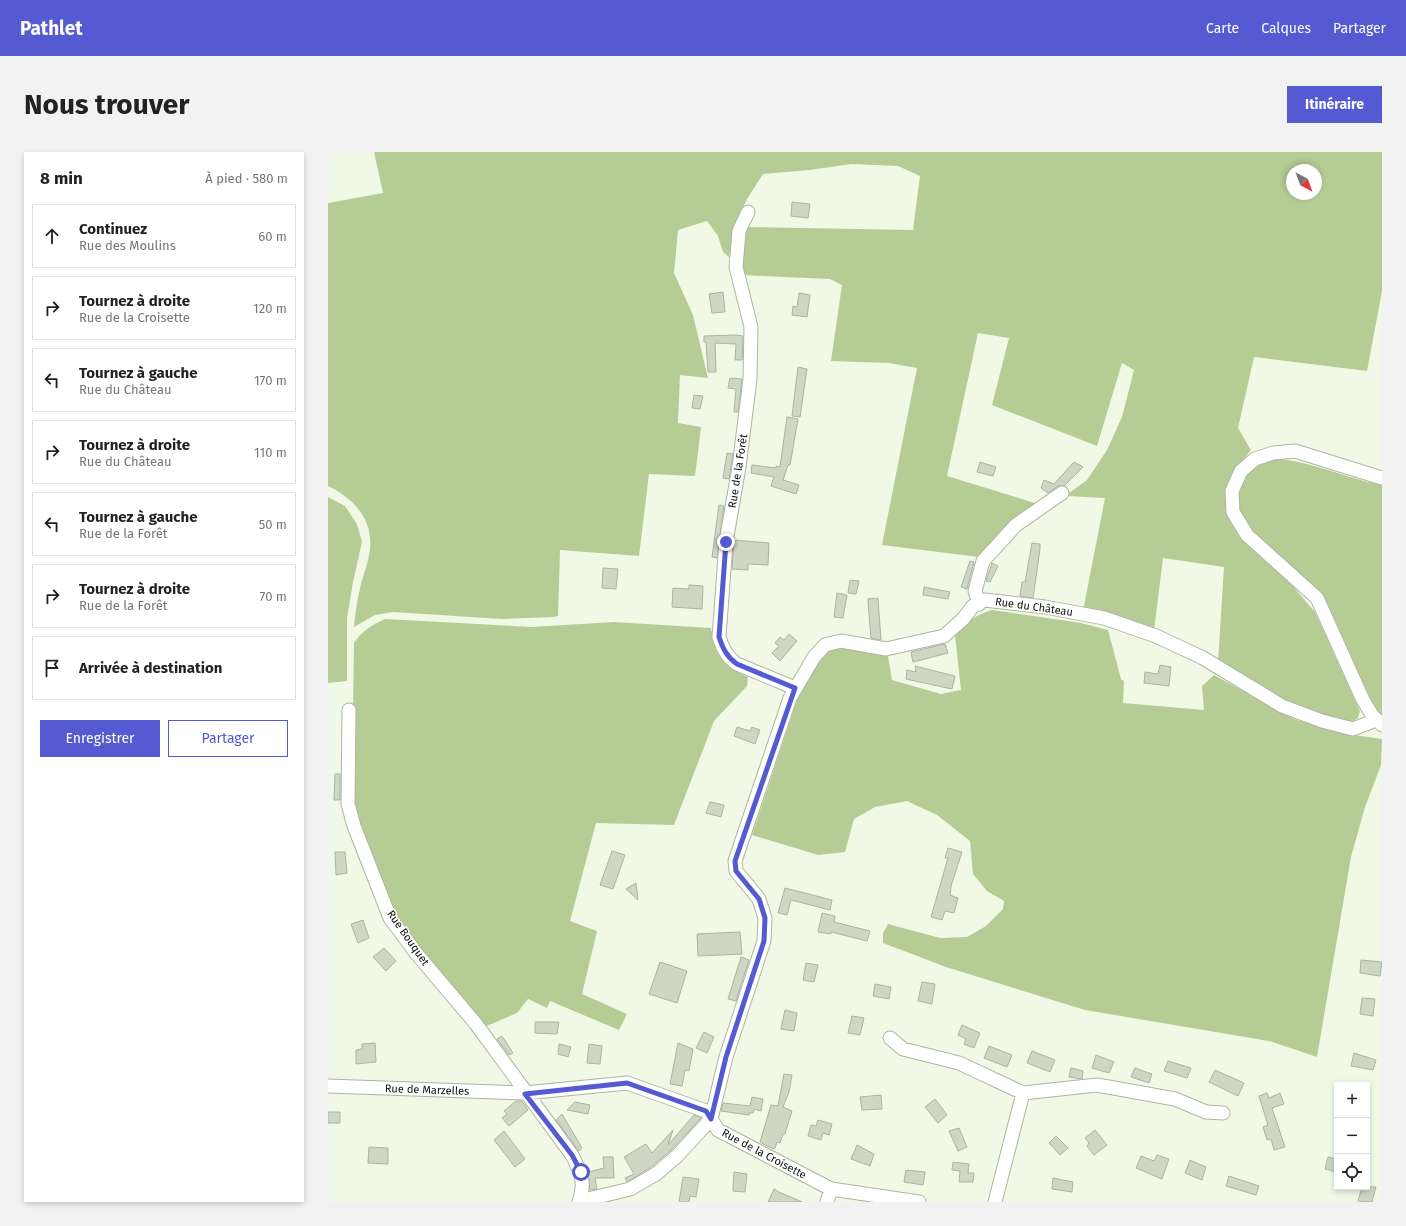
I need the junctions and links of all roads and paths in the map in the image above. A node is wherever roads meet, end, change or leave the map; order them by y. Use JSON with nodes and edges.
{"nodes":[{"id":1,"x":748,"y":212,"type":"dead end"},
{"id":2,"x":1382,"y":478,"type":"edge"},
{"id":3,"x":1062,"y":493,"type":"dead end"},
{"id":4,"x":979,"y":604,"type":"junction"},
{"id":5,"x":795,"y":688,"type":"junction"},
{"id":6,"x":349,"y":710,"type":"dead end"},
{"id":7,"x":1379,"y":722,"type":"edge"},
{"id":8,"x":890,"y":1038,"type":"dead end"},
{"id":9,"x":328,"y":1086,"type":"edge"},
{"id":10,"x":1023,"y":1093,"type":"junction"},
{"id":11,"x":525,"y":1094,"type":"junction"},
{"id":12,"x":1223,"y":1113,"type":"dead end"},
{"id":13,"x":711,"y":1119,"type":"junction"},
{"id":14,"x":831,"y":1189,"type":"junction"},
{"id":15,"x":579,"y":1202,"type":"edge"},
{"id":16,"x":827,"y":1202,"type":"edge"},
{"id":17,"x":919,"y":1202,"type":"edge"},
{"id":18,"x":995,"y":1202,"type":"edge"}],
"edges":[{"from":1,"to":5,"type":"street","name":"Rue de la Forêt"},
{"from":2,"to":7,"type":"street"},
{"from":3,"to":4,"type":"street"},
{"from":4,"to":5,"type":"street","name":"Rue du Château"},
{"from":4,"to":7,"type":"street","name":"Rue du Château"},
{"from":5,"to":13,"type":"street","name":"Rue du Château"},
{"from":6,"to":11,"type":"street","name":"Rue Bouquet"},
{"from":8,"to":10,"type":"street"},
{"from":9,"to":11,"type":"street","name":"Rue de Marzelles"},
{"from":10,"to":12,"type":"street"},
{"from":10,"to":18,"type":"street"},
{"from":11,"to":13,"type":"street","name":"Rue de la Croisette"},
{"from":11,"to":15,"type":"street","name":"Rue Bouquet"},
{"from":13,"to":14,"type":"street","name":"Rue de la Croisette"},
{"from":13,"to":15,"type":"street","name":"Rue du Château"},
{"from":14,"to":16,"type":"street"},
{"from":14,"to":17,"type":"street","name":"Rue de la Croisette"}]}
